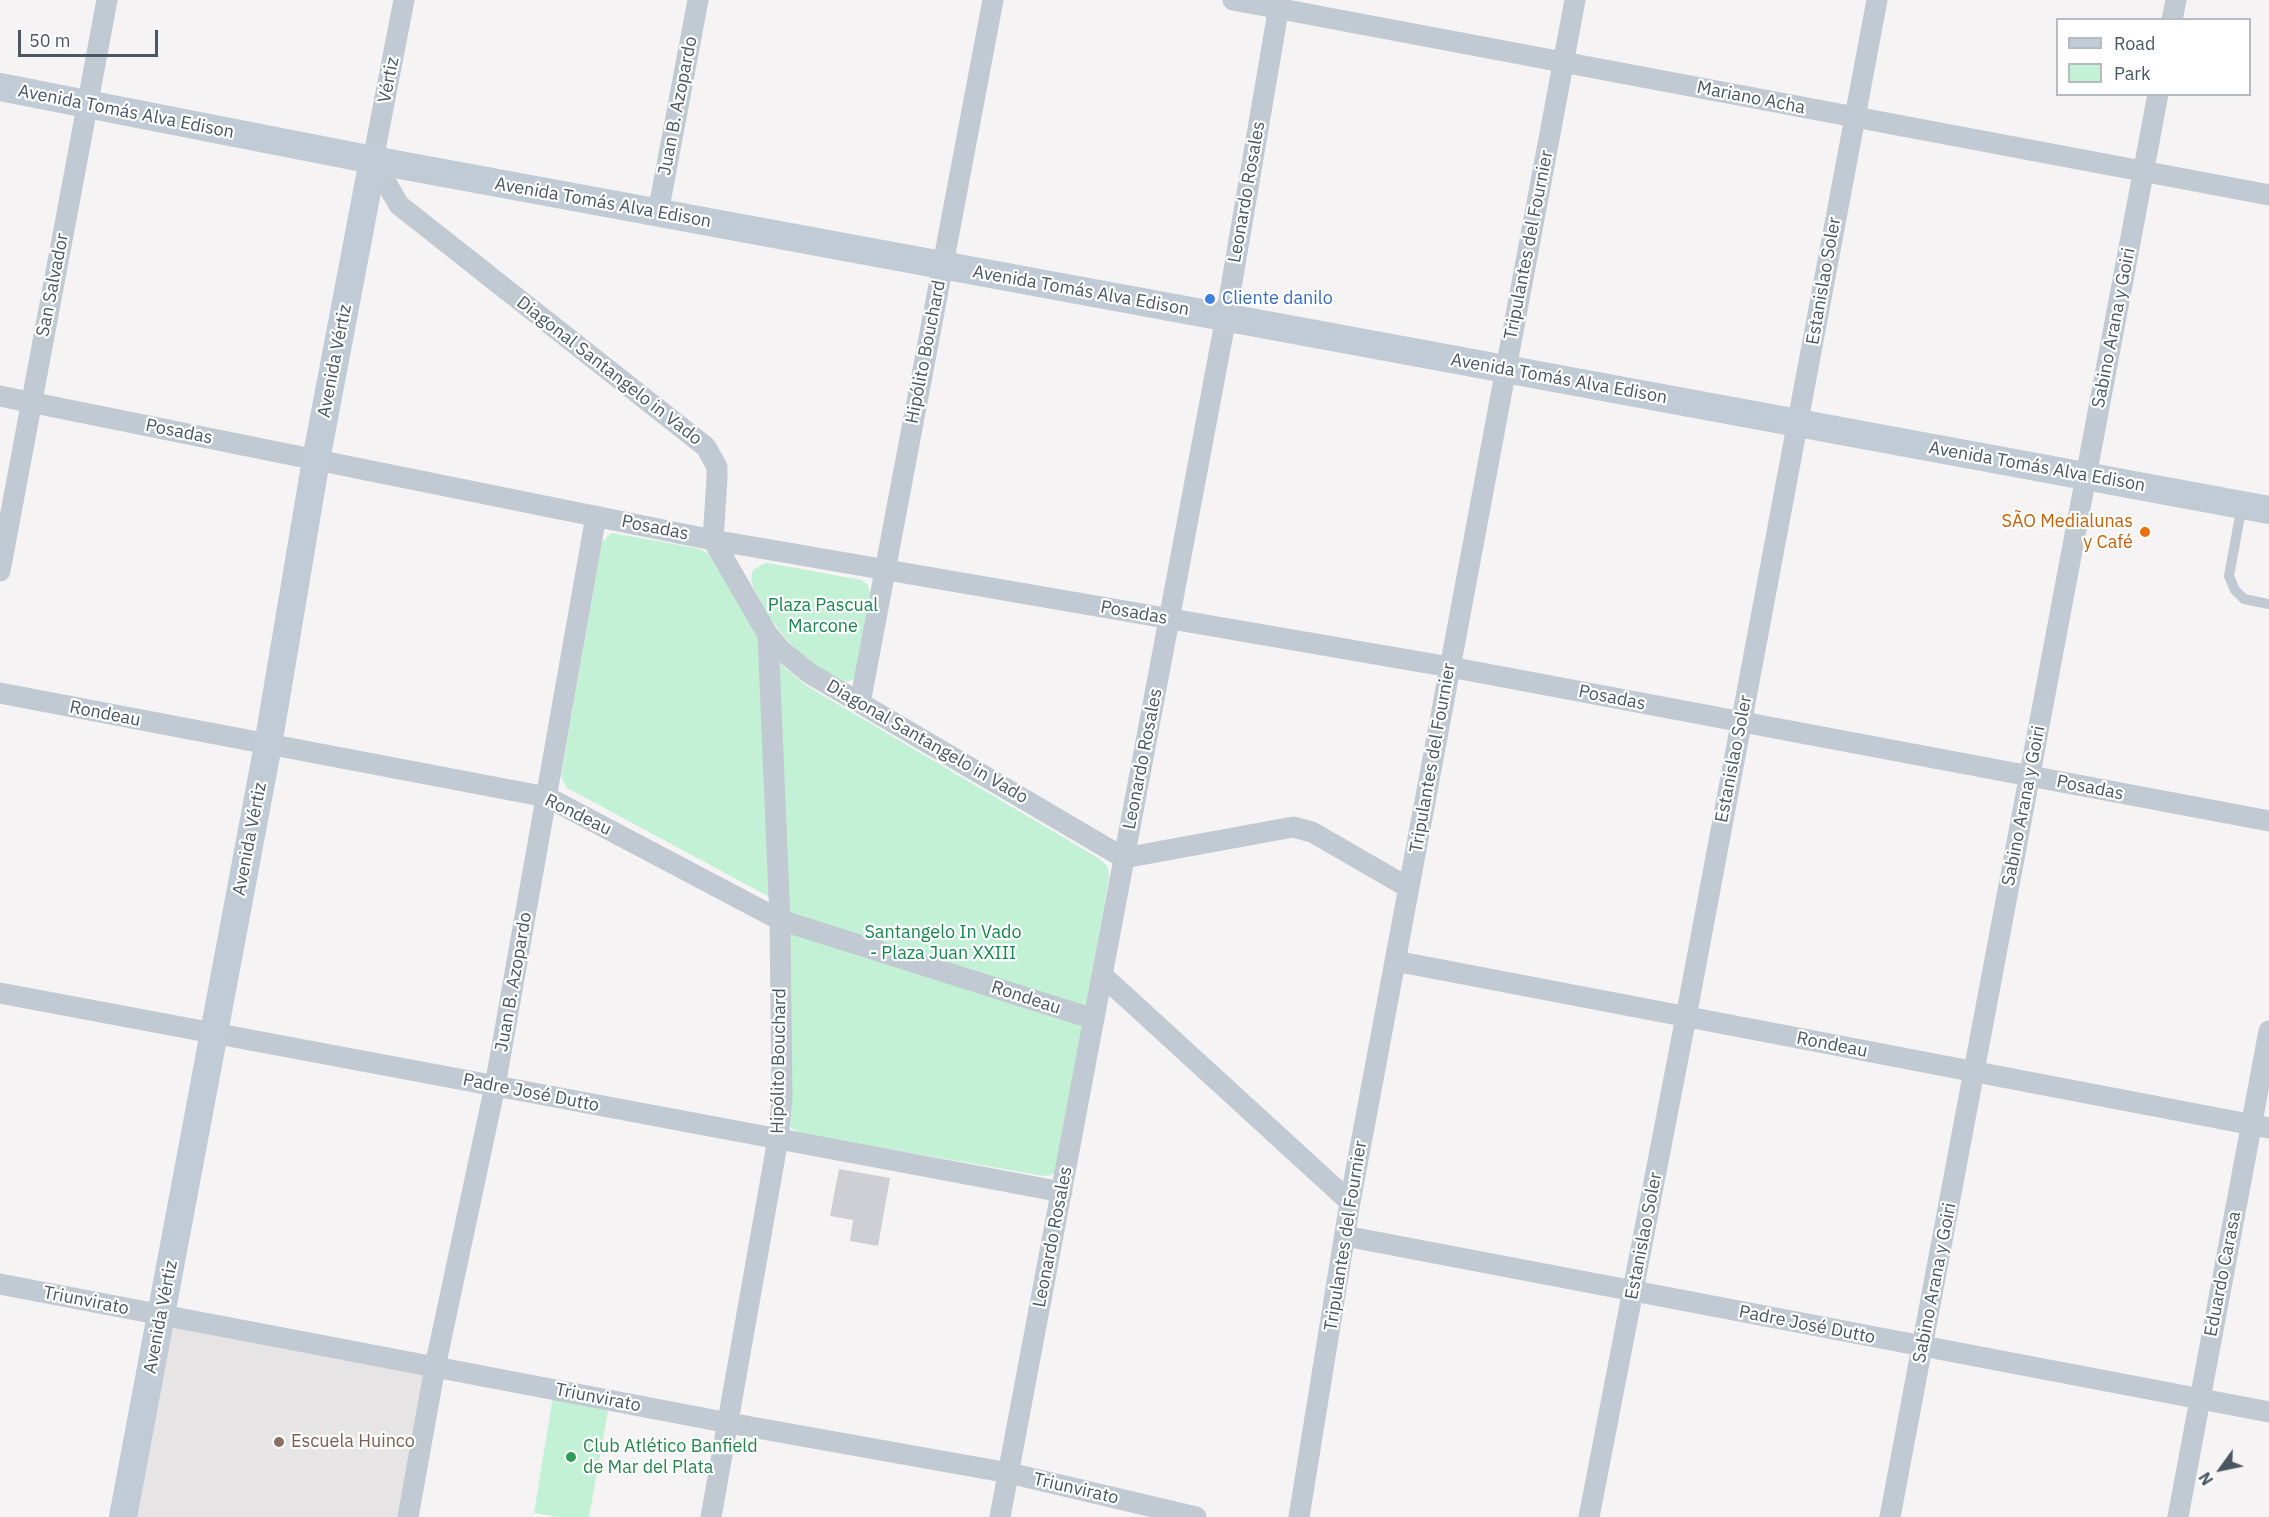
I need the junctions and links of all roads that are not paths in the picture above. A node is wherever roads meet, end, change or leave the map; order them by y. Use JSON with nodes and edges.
{"nodes":[{"id":1,"x":107,"y":0,"type":"edge"},
{"id":2,"x":404,"y":0,"type":"edge"},
{"id":3,"x":698,"y":0,"type":"edge"},
{"id":4,"x":993,"y":0,"type":"edge"},
{"id":5,"x":1233,"y":0,"type":"edge"},
{"id":6,"x":1575,"y":0,"type":"edge"},
{"id":7,"x":1877,"y":0,"type":"edge"},
{"id":8,"x":2176,"y":0,"type":"edge"},
{"id":9,"x":1279,"y":4,"type":"edge"},
{"id":10,"x":2172,"y":18,"type":"edge"},
{"id":11,"x":1563,"y":62,"type":"junction"},
{"id":12,"x":0,"y":87,"type":"edge"},
{"id":13,"x":2158,"y":96,"type":"edge"},
{"id":14,"x":87,"y":104,"type":"junction"},
{"id":15,"x":1854,"y":117,"type":"junction"},
{"id":16,"x":374,"y":160,"type":"junction"},
{"id":17,"x":2143,"y":171,"type":"junction"},
{"id":18,"x":2269,"y":195,"type":"edge"},
{"id":19,"x":658,"y":213,"type":"junction"},
{"id":20,"x":943,"y":265,"type":"junction"},
{"id":21,"x":1226,"y":317,"type":"junction"},
{"id":22,"x":1506,"y":369,"type":"junction"},
{"id":23,"x":0,"y":396,"type":"edge"},
{"id":24,"x":32,"y":402,"type":"junction"},
{"id":25,"x":1798,"y":423,"type":"junction"},
{"id":26,"x":316,"y":460,"type":"junction"},
{"id":27,"x":2086,"y":476,"type":"junction"},
{"id":28,"x":2256,"y":507,"type":"edge"},
{"id":29,"x":596,"y":516,"type":"junction"},
{"id":30,"x":713,"y":540,"type":"junction"},
{"id":31,"x":885,"y":569,"type":"junction"},
{"id":32,"x":0,"y":571,"type":"edge"},
{"id":33,"x":2269,"y":604,"type":"edge"},
{"id":34,"x":1169,"y":619,"type":"junction"},
{"id":35,"x":768,"y":635,"type":"junction"},
{"id":36,"x":1450,"y":668,"type":"junction"},
{"id":37,"x":0,"y":693,"type":"edge"},
{"id":38,"x":860,"y":703,"type":"junction"},
{"id":39,"x":1740,"y":722,"type":"junction"},
{"id":40,"x":268,"y":745,"type":"junction"},
{"id":41,"x":2030,"y":776,"type":"junction"},
{"id":42,"x":547,"y":797,"type":"junction"},
{"id":43,"x":2269,"y":821,"type":"edge"},
{"id":44,"x":1124,"y":858,"type":"junction"},
{"id":45,"x":1409,"y":888,"type":"junction"},
{"id":46,"x":780,"y":920,"type":"junction"},
{"id":47,"x":1395,"y":962,"type":"junction"},
{"id":48,"x":1102,"y":975,"type":"junction"},
{"id":49,"x":0,"y":993,"type":"edge"},
{"id":50,"x":1686,"y":1017,"type":"junction"},
{"id":51,"x":1094,"y":1019,"type":"junction"},
{"id":52,"x":2269,"y":1031,"type":"edge"},
{"id":53,"x":214,"y":1033,"type":"junction"},
{"id":54,"x":1974,"y":1072,"type":"junction"},
{"id":55,"x":495,"y":1086,"type":"junction"},
{"id":56,"x":2260,"y":1127,"type":"edge"},
{"id":57,"x":778,"y":1139,"type":"junction"},
{"id":58,"x":1062,"y":1192,"type":"junction"},
{"id":59,"x":1350,"y":1202,"type":"junction"},
{"id":60,"x":1345,"y":1236,"type":"junction"},
{"id":61,"x":0,"y":1284,"type":"edge"},
{"id":62,"x":1633,"y":1292,"type":"junction"},
{"id":63,"x":161,"y":1315,"type":"junction"},
{"id":64,"x":1923,"y":1346,"type":"junction"},
{"id":65,"x":435,"y":1367,"type":"junction"},
{"id":66,"x":2200,"y":1399,"type":"junction"},
{"id":67,"x":2269,"y":1412,"type":"edge"},
{"id":68,"x":729,"y":1423,"type":"junction"},
{"id":69,"x":1009,"y":1473,"type":"junction"},
{"id":70,"x":123,"y":1517,"type":"edge"},
{"id":71,"x":408,"y":1517,"type":"edge"},
{"id":72,"x":711,"y":1517,"type":"edge"},
{"id":73,"x":1000,"y":1517,"type":"edge"},
{"id":74,"x":1196,"y":1517,"type":"edge"},
{"id":75,"x":1299,"y":1517,"type":"edge"},
{"id":76,"x":1589,"y":1517,"type":"edge"},
{"id":77,"x":1890,"y":1517,"type":"edge"},
{"id":78,"x":2178,"y":1517,"type":"edge"}],
"edges":[{"from":1,"to":14,"type":"street","name":"San Salvador"},
{"from":2,"to":16,"type":"street","name":"Vértiz"},
{"from":3,"to":19,"type":"street","name":"Juan B. Azopardo"},
{"from":4,"to":20,"type":"street","name":"Hipólito Bouchard"},
{"from":5,"to":9,"type":"street","name":"Mariano Acha"},
{"from":6,"to":11,"type":"street","name":"Tripulantes del Fournier"},
{"from":7,"to":15,"type":"street","name":"Estanislao Soler"},
{"from":8,"to":10,"type":"street"},
{"from":9,"to":11,"type":"street","name":"Mariano Acha"},
{"from":9,"to":21,"type":"street","name":"Leonardo Rosales"},
{"from":11,"to":15,"type":"street","name":"Mariano Acha"},
{"from":11,"to":22,"type":"street","name":"Tripulantes del Fournier"},
{"from":12,"to":14,"type":"main road","name":"Avenida Tomás Alva Edison"},
{"from":13,"to":17,"type":"street","name":"Sabino Arana y Goiri"},
{"from":14,"to":16,"type":"main road","name":"Avenida Tomás Alva Edison"},
{"from":14,"to":24,"type":"street","name":"San Salvador"},
{"from":15,"to":17,"type":"street","name":"Mariano Acha"},
{"from":15,"to":25,"type":"street","name":"Estanislao Soler"},
{"from":16,"to":19,"type":"main road","name":"Avenida Tomás Alva Edison"},
{"from":16,"to":26,"type":"main road","name":"Avenida Vértiz"},
{"from":16,"to":30,"type":"street","name":"Diagonal Santangelo in Vado"},
{"from":17,"to":18,"type":"street","name":"Mariano Acha"},
{"from":17,"to":27,"type":"street","name":"Sabino Arana y Goiri"},
{"from":19,"to":20,"type":"main road","name":"Avenida Tomás Alva Edison"},
{"from":20,"to":21,"type":"main road","name":"Avenida Tomás Alva Edison"},
{"from":20,"to":31,"type":"street","name":"Hipólito Bouchard"},
{"from":21,"to":22,"type":"main road","name":"Avenida Tomás Alva Edison"},
{"from":21,"to":34,"type":"street","name":"Leonardo Rosales"},
{"from":22,"to":25,"type":"main road","name":"Avenida Tomás Alva Edison"},
{"from":22,"to":36,"type":"street","name":"Tripulantes del Fournier"},
{"from":23,"to":24,"type":"street","name":"Posadas"},
{"from":24,"to":26,"type":"street","name":"Posadas"},
{"from":24,"to":32,"type":"street","name":"San Salvador"},
{"from":25,"to":27,"type":"main road","name":"Avenida Tomás Alva Edison"},
{"from":25,"to":39,"type":"street","name":"Estanislao Soler"},
{"from":26,"to":29,"type":"street","name":"Posadas"},
{"from":26,"to":40,"type":"main road","name":"Avenida Vértiz"},
{"from":27,"to":28,"type":"main road","name":"Avenida Tomás Alva Edison"},
{"from":27,"to":41,"type":"street","name":"Sabino Arana y Goiri"},
{"from":28,"to":33,"type":"lane"},
{"from":29,"to":30,"type":"street","name":"Posadas"},
{"from":29,"to":42,"type":"street","name":"Juan B. Azopardo"},
{"from":30,"to":31,"type":"street","name":"Posadas"},
{"from":30,"to":35,"type":"street","name":"Diagonal Santangelo in Vado"},
{"from":31,"to":34,"type":"street","name":"Posadas"},
{"from":31,"to":38,"type":"street","name":"Hipólito Bouchard"},
{"from":34,"to":36,"type":"street","name":"Posadas"},
{"from":34,"to":44,"type":"street","name":"Leonardo Rosales"},
{"from":35,"to":38,"type":"street","name":"Diagonal Santangelo in Vado"},
{"from":35,"to":46,"type":"street","name":"Hipólito Bouchard"},
{"from":36,"to":39,"type":"street","name":"Posadas"},
{"from":36,"to":45,"type":"street","name":"Tripulantes del Fournier"},
{"from":37,"to":40,"type":"street","name":"Rondeau"},
{"from":38,"to":44,"type":"street","name":"Diagonal Santangelo in Vado"},
{"from":39,"to":41,"type":"street","name":"Posadas"},
{"from":39,"to":50,"type":"street","name":"Estanislao Soler"},
{"from":40,"to":42,"type":"street","name":"Rondeau"},
{"from":40,"to":53,"type":"main road","name":"Avenida Vértiz"},
{"from":41,"to":43,"type":"street","name":"Posadas"},
{"from":41,"to":54,"type":"street","name":"Sabino Arana y Goiri"},
{"from":42,"to":46,"type":"street","name":"Rondeau"},
{"from":42,"to":55,"type":"street","name":"Juan B. Azopardo"},
{"from":44,"to":45,"type":"street"},
{"from":44,"to":48,"type":"street","name":"Leonardo Rosales"},
{"from":45,"to":47,"type":"street","name":"Tripulantes del Fournier"},
{"from":46,"to":51,"type":"street","name":"Rondeau"},
{"from":46,"to":57,"type":"street","name":"Hipólito Bouchard"},
{"from":47,"to":50,"type":"street","name":"Rondeau"},
{"from":47,"to":59,"type":"street","name":"Tripulantes del Fournier"},
{"from":48,"to":51,"type":"street","name":"Leonardo Rosales"},
{"from":48,"to":59,"type":"street"},
{"from":49,"to":53,"type":"street","name":"Padre José Dutto"},
{"from":50,"to":54,"type":"street","name":"Rondeau"},
{"from":50,"to":62,"type":"street","name":"Estanislao Soler"},
{"from":51,"to":58,"type":"street","name":"Leonardo Rosales"},
{"from":52,"to":56,"type":"street","name":"Eduardo Carasa"},
{"from":53,"to":55,"type":"street","name":"Padre José Dutto"},
{"from":53,"to":63,"type":"main road","name":"Avenida Vértiz"},
{"from":54,"to":56,"type":"street","name":"Rondeau"},
{"from":54,"to":64,"type":"street","name":"Sabino Arana y Goiri"},
{"from":55,"to":57,"type":"street","name":"Padre José Dutto"},
{"from":55,"to":65,"type":"street","name":"Juan B. Azopardo"},
{"from":56,"to":66,"type":"street","name":"Eduardo Carasa"},
{"from":57,"to":58,"type":"street","name":"Padre José Dutto"},
{"from":57,"to":68,"type":"street","name":"Hipólito Bouchard"},
{"from":58,"to":69,"type":"street","name":"Leonardo Rosales"},
{"from":59,"to":60,"type":"street","name":"Tripulantes del Fournier"},
{"from":60,"to":62,"type":"street","name":"Padre José Dutto"},
{"from":60,"to":75,"type":"street","name":"Tripulantes del Fournier"},
{"from":61,"to":63,"type":"street","name":"Triunvirato"},
{"from":62,"to":64,"type":"street","name":"Padre José Dutto"},
{"from":62,"to":76,"type":"street","name":"Estanislao Soler"},
{"from":63,"to":65,"type":"street","name":"Triunvirato"},
{"from":63,"to":70,"type":"main road","name":"Avenida Vértiz"},
{"from":64,"to":66,"type":"street","name":"Padre José Dutto"},
{"from":64,"to":77,"type":"street","name":"Sabino Arana y Goiri"},
{"from":65,"to":68,"type":"street","name":"Triunvirato"},
{"from":65,"to":71,"type":"street","name":"Juan B. Azopardo"},
{"from":66,"to":67,"type":"street","name":"Padre José Dutto"},
{"from":66,"to":78,"type":"street","name":"Eduardo Carasa"},
{"from":68,"to":69,"type":"street","name":"Triunvirato"},
{"from":68,"to":72,"type":"street","name":"Hipólito Bouchard"},
{"from":69,"to":73,"type":"street","name":"Leonardo Rosales"},
{"from":69,"to":74,"type":"street","name":"Triunvirato"}]}
